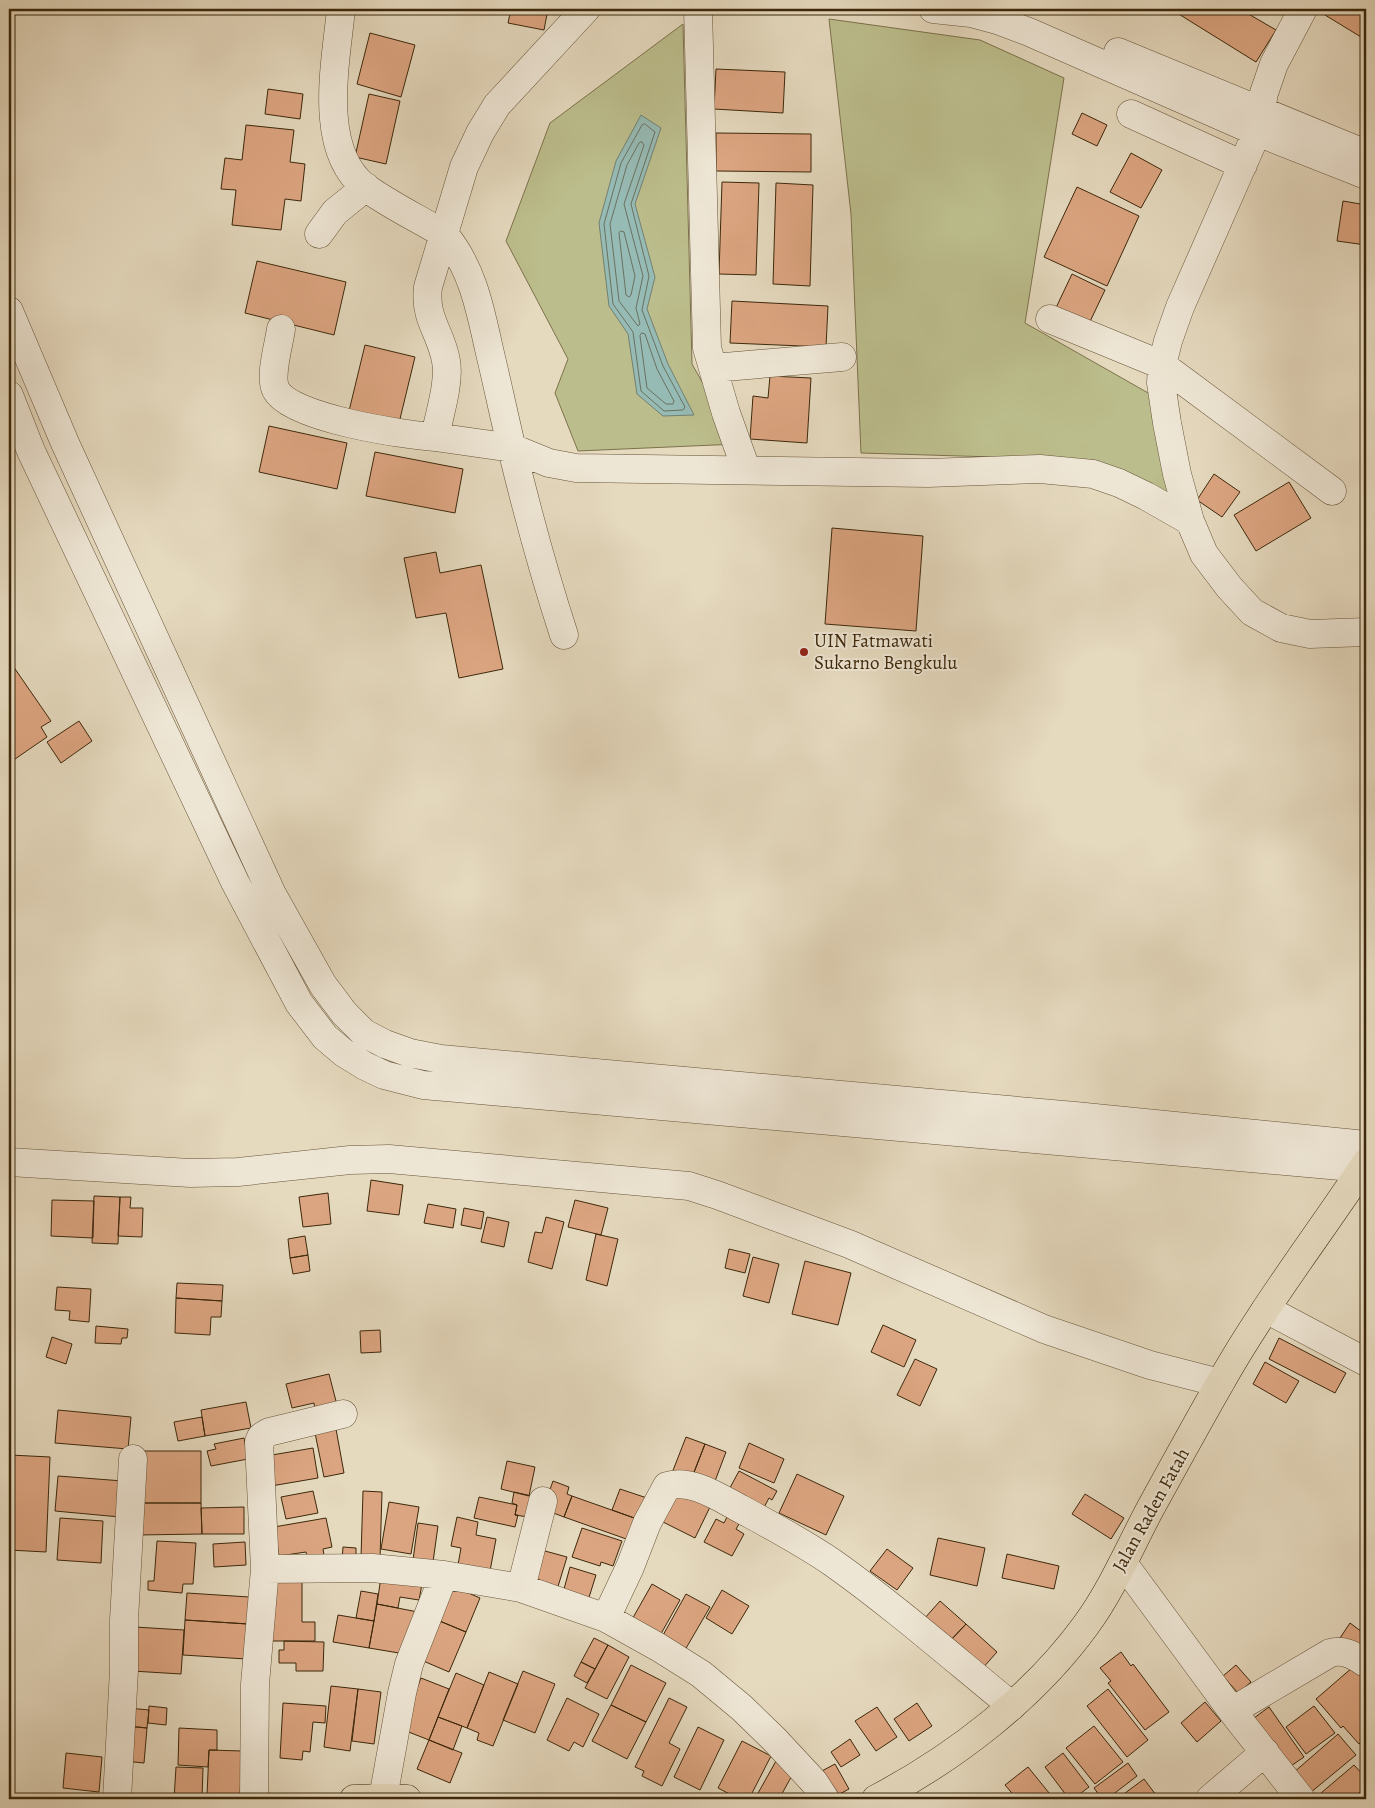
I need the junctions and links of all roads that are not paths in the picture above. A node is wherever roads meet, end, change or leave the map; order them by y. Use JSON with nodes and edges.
{"nodes":[{"id":1,"x":340,"y":9,"type":"edge"},
{"id":2,"x":586,"y":9,"type":"edge"},
{"id":3,"x":698,"y":9,"type":"edge"},
{"id":4,"x":933,"y":9,"type":"edge"},
{"id":5,"x":1013,"y":9,"type":"edge"},
{"id":6,"x":1303,"y":9,"type":"edge"},
{"id":7,"x":1131,"y":114,"type":"dead end"},
{"id":8,"x":1258,"y":121,"type":"junction"},
{"id":9,"x":1366,"y":154,"type":"edge"},
{"id":10,"x":1243,"y":165,"type":"junction"},
{"id":11,"x":1366,"y":175,"type":"edge"},
{"id":12,"x":366,"y":187,"type":"junction"},
{"id":13,"x":319,"y":234,"type":"dead end"},
{"id":14,"x":444,"y":234,"type":"junction"},
{"id":15,"x":9,"y":311,"type":"edge"},
{"id":16,"x":1050,"y":319,"type":"dead end"},
{"id":17,"x":281,"y":329,"type":"dead end"},
{"id":18,"x":842,"y":357,"type":"dead end"},
{"id":19,"x":1162,"y":365,"type":"junction"},
{"id":20,"x":713,"y":368,"type":"junction"},
{"id":21,"x":9,"y":395,"type":"edge"},
{"id":22,"x":435,"y":437,"type":"junction"},
{"id":23,"x":65,"y":443,"type":"junction"},
{"id":24,"x":512,"y":448,"type":"junction"},
{"id":25,"x":20,"y":453,"type":"edge"},
{"id":26,"x":746,"y":470,"type":"junction"},
{"id":27,"x":1332,"y":491,"type":"dead end"},
{"id":28,"x":1190,"y":521,"type":"junction"},
{"id":29,"x":1366,"y":632,"type":"edge"},
{"id":30,"x":564,"y":635,"type":"dead end"},
{"id":31,"x":1248,"y":1146,"type":"junction"},
{"id":32,"x":1365,"y":1159,"type":"edge"},
{"id":33,"x":9,"y":1162,"type":"edge"},
{"id":34,"x":1266,"y":1309,"type":"junction"},
{"id":35,"x":1366,"y":1362,"type":"edge"},
{"id":36,"x":1220,"y":1383,"type":"junction"},
{"id":37,"x":343,"y":1414,"type":"dead end"},
{"id":38,"x":134,"y":1459,"type":"dead end"},
{"id":39,"x":542,"y":1501,"type":"dead end"},
{"id":40,"x":1123,"y":1563,"type":"junction"},
{"id":41,"x":265,"y":1569,"type":"junction"},
{"id":42,"x":444,"y":1575,"type":"junction"},
{"id":43,"x":521,"y":1588,"type":"junction"},
{"id":44,"x":606,"y":1618,"type":"junction"},
{"id":45,"x":1366,"y":1663,"type":"edge"},
{"id":46,"x":1012,"y":1706,"type":"junction"},
{"id":47,"x":1232,"y":1711,"type":"junction"},
{"id":48,"x":1265,"y":1752,"type":"junction"},
{"id":49,"x":395,"y":1798,"type":"edge"},
{"id":50,"x":118,"y":1799,"type":"edge"},
{"id":51,"x":254,"y":1799,"type":"edge"},
{"id":52,"x":354,"y":1799,"type":"edge"},
{"id":53,"x":825,"y":1799,"type":"edge"},
{"id":54,"x":876,"y":1799,"type":"edge"},
{"id":55,"x":1210,"y":1799,"type":"edge"},
{"id":56,"x":1302,"y":1799,"type":"edge"}],
"edges":[{"from":1,"to":12,"type":"street"},
{"from":2,"to":14,"type":"street"},
{"from":3,"to":20,"type":"street"},
{"from":4,"to":8,"type":"street"},
{"from":5,"to":8,"type":"street"},
{"from":6,"to":8,"type":"street"},
{"from":7,"to":10,"type":"street"},
{"from":8,"to":9,"type":"street"},
{"from":8,"to":10,"type":"street"},
{"from":8,"to":11,"type":"street"},
{"from":10,"to":19,"type":"street"},
{"from":12,"to":13,"type":"street"},
{"from":12,"to":14,"type":"street"},
{"from":14,"to":22,"type":"street"},
{"from":14,"to":24,"type":"street"},
{"from":15,"to":23,"type":"street"},
{"from":16,"to":19,"type":"street"},
{"from":17,"to":22,"type":"street"},
{"from":18,"to":20,"type":"street"},
{"from":19,"to":27,"type":"street"},
{"from":19,"to":28,"type":"street"},
{"from":20,"to":26,"type":"street"},
{"from":21,"to":25,"type":"street"},
{"from":22,"to":24,"type":"street"},
{"from":23,"to":25,"type":"street"},
{"from":23,"to":31,"type":"street"},
{"from":24,"to":26,"type":"street"},
{"from":24,"to":30,"type":"street"},
{"from":25,"to":31,"type":"street"},
{"from":26,"to":28,"type":"street"},
{"from":28,"to":29,"type":"street"},
{"from":31,"to":32,"type":"street"},
{"from":32,"to":34,"type":"highway","name":"Jalan Raden Fatah"},
{"from":33,"to":36,"type":"street"},
{"from":34,"to":35,"type":"street"},
{"from":34,"to":36,"type":"highway","name":"Jalan Raden Fatah"},
{"from":36,"to":40,"type":"highway","name":"Jalan Raden Fatah"},
{"from":37,"to":41,"type":"street"},
{"from":38,"to":50,"type":"street"},
{"from":39,"to":43,"type":"street"},
{"from":40,"to":46,"type":"highway","name":"Jalan Raden Fatah"},
{"from":40,"to":47,"type":"street"},
{"from":41,"to":42,"type":"street"},
{"from":41,"to":51,"type":"street"},
{"from":42,"to":43,"type":"street"},
{"from":42,"to":49,"type":"street"},
{"from":43,"to":44,"type":"street"},
{"from":44,"to":46,"type":"street"},
{"from":44,"to":53,"type":"street"},
{"from":45,"to":47,"type":"street"},
{"from":46,"to":54,"type":"highway","name":"Jalan Raden Fatah"},
{"from":47,"to":48,"type":"street"},
{"from":48,"to":55,"type":"street"},
{"from":48,"to":56,"type":"street"},
{"from":49,"to":52,"type":"highway"}]}
